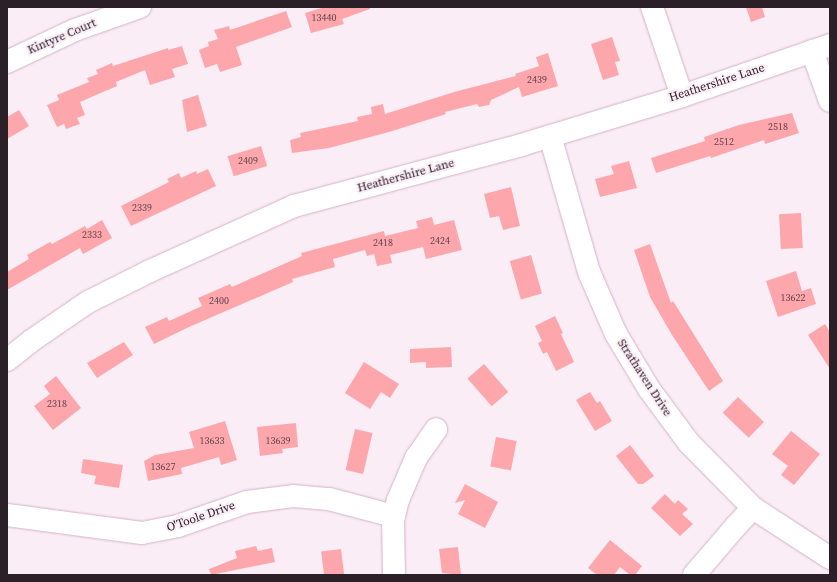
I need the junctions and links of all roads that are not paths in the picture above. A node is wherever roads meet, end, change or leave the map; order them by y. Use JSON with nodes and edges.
{"nodes":[{"id":1,"x":140,"y":7,"type":"edge"},
{"id":2,"x":652,"y":7,"type":"edge"},
{"id":3,"x":821,"y":48,"type":"edge"},
{"id":4,"x":7,"y":62,"type":"edge"},
{"id":5,"x":682,"y":96,"type":"junction"},
{"id":6,"x":830,"y":101,"type":"edge"},
{"id":7,"x":550,"y":136,"type":"junction"},
{"id":8,"x":7,"y":360,"type":"edge"},
{"id":9,"x":436,"y":429,"type":"dead end"},
{"id":10,"x":753,"y":508,"type":"junction"},
{"id":11,"x":7,"y":515,"type":"edge"},
{"id":12,"x":394,"y":516,"type":"junction"},
{"id":13,"x":830,"y":558,"type":"edge"},
{"id":14,"x":394,"y":575,"type":"edge"},
{"id":15,"x":694,"y":575,"type":"edge"}],
"edges":[{"from":1,"to":4,"type":"street","name":"Kintyre Court"},
{"from":2,"to":5,"type":"street"},
{"from":3,"to":5,"type":"street","name":"Heathershire Lane"},
{"from":3,"to":6,"type":"street"},
{"from":5,"to":7,"type":"street","name":"Heathershire Lane"},
{"from":7,"to":8,"type":"street","name":"Heathershire Lane"},
{"from":7,"to":10,"type":"street","name":"Strathaven Drive"},
{"from":9,"to":12,"type":"street"},
{"from":10,"to":13,"type":"street","name":"Strathaven Drive"},
{"from":10,"to":15,"type":"street"},
{"from":11,"to":12,"type":"street","name":"O'Toole Drive"},
{"from":12,"to":14,"type":"street"}]}
